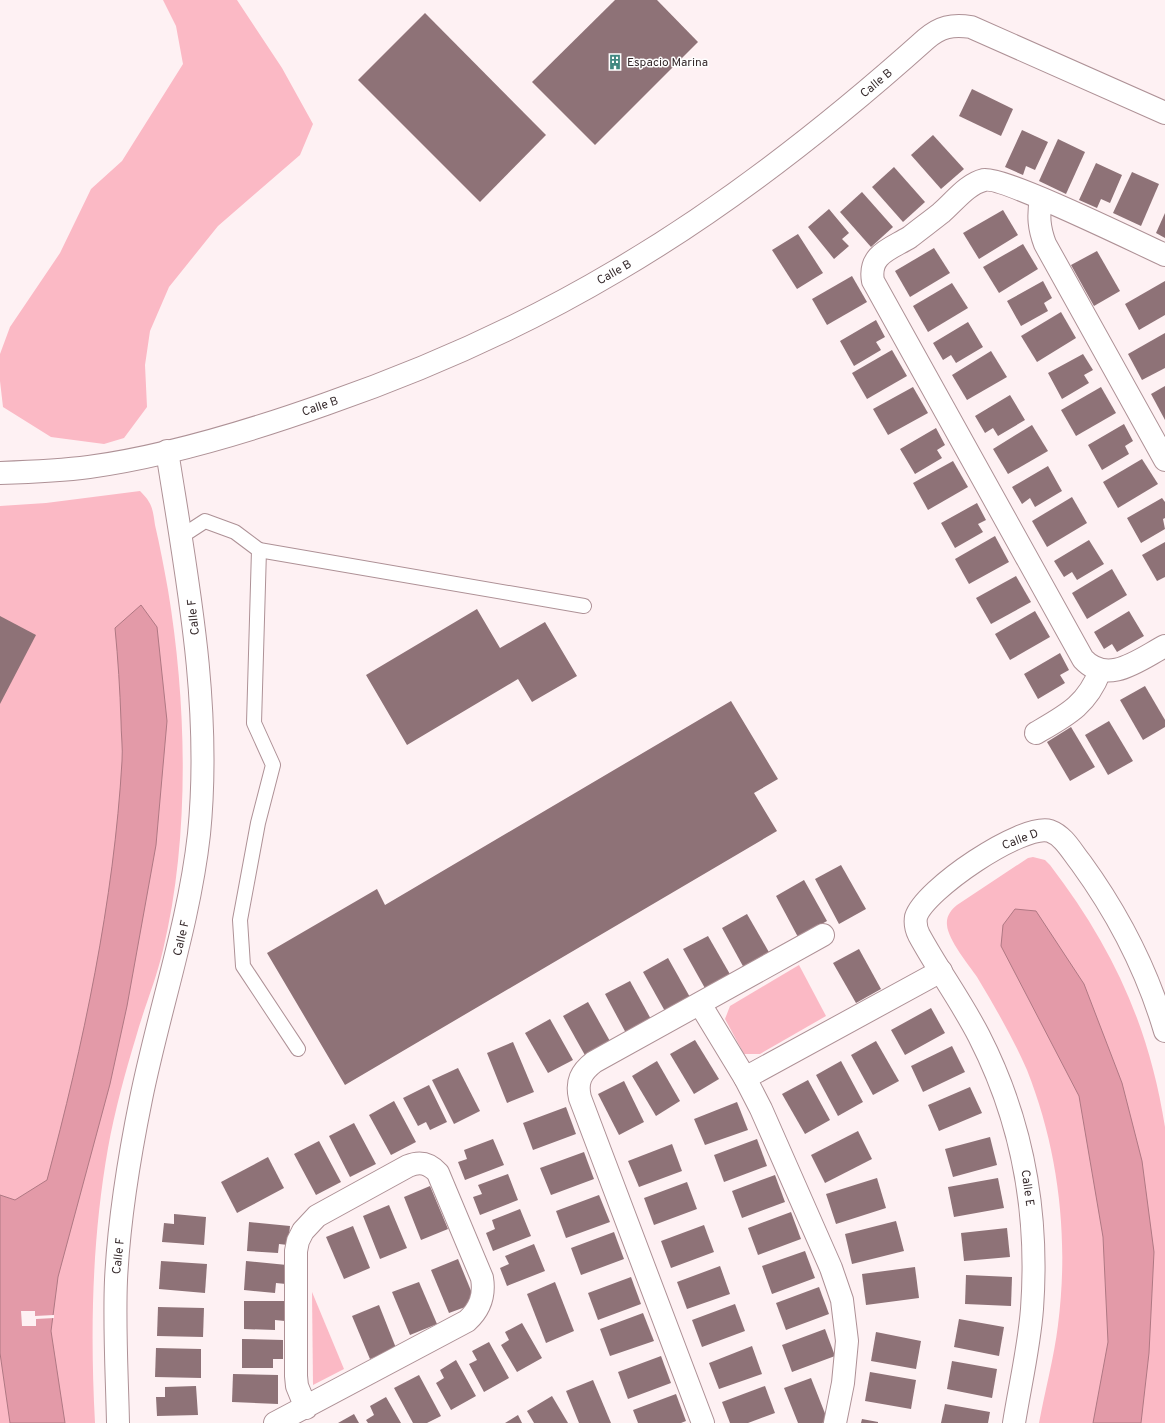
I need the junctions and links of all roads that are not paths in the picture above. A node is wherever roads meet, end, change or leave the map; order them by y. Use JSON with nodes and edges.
{"nodes":[{"id":1,"x":1165,"y":113,"type":"edge"},
{"id":2,"x":1041,"y":199,"type":"junction"},
{"id":3,"x":1165,"y":255,"type":"edge"},
{"id":4,"x":167,"y":451,"type":"junction"},
{"id":5,"x":1165,"y":460,"type":"edge"},
{"id":6,"x":0,"y":473,"type":"edge"},
{"id":7,"x":182,"y":536,"type":"junction"},
{"id":8,"x":259,"y":550,"type":"junction"},
{"id":9,"x":584,"y":606,"type":"dead end"},
{"id":10,"x":1165,"y":646,"type":"edge"},
{"id":11,"x":1100,"y":671,"type":"junction"},
{"id":12,"x":1036,"y":733,"type":"dead end"},
{"id":13,"x":823,"y":935,"type":"dead end"},
{"id":14,"x":941,"y":971,"type":"junction"},
{"id":15,"x":700,"y":1004,"type":"junction"},
{"id":16,"x":1165,"y":1030,"type":"edge"},
{"id":17,"x":298,"y":1049,"type":"dead end"},
{"id":18,"x":745,"y":1078,"type":"junction"},
{"id":19,"x":306,"y":1408,"type":"junction"},
{"id":20,"x":118,"y":1423,"type":"edge"},
{"id":21,"x":275,"y":1423,"type":"edge"},
{"id":22,"x":703,"y":1423,"type":"edge"},
{"id":23,"x":835,"y":1423,"type":"edge"},
{"id":24,"x":1014,"y":1423,"type":"edge"}],
"edges":[{"from":1,"to":4,"type":"street","name":"Calle B"},
{"from":2,"to":3,"type":"street"},
{"from":2,"to":5,"type":"street"},
{"from":2,"to":11,"type":"street"},
{"from":4,"to":6,"type":"street","name":"Calle B"},
{"from":4,"to":7,"type":"street","name":"Calle F"},
{"from":7,"to":8,"type":"lane"},
{"from":7,"to":20,"type":"street","name":"Calle F"},
{"from":8,"to":9,"type":"lane"},
{"from":8,"to":17,"type":"lane"},
{"from":10,"to":11,"type":"street"},
{"from":11,"to":12,"type":"street"},
{"from":13,"to":15,"type":"street"},
{"from":14,"to":16,"type":"street","name":"Calle D"},
{"from":14,"to":18,"type":"street"},
{"from":14,"to":24,"type":"street","name":"Calle E"},
{"from":15,"to":18,"type":"street"},
{"from":15,"to":22,"type":"street"},
{"from":18,"to":23,"type":"street"},
{"from":19,"to":19,"type":"street"},
{"from":19,"to":21,"type":"street"}]}
